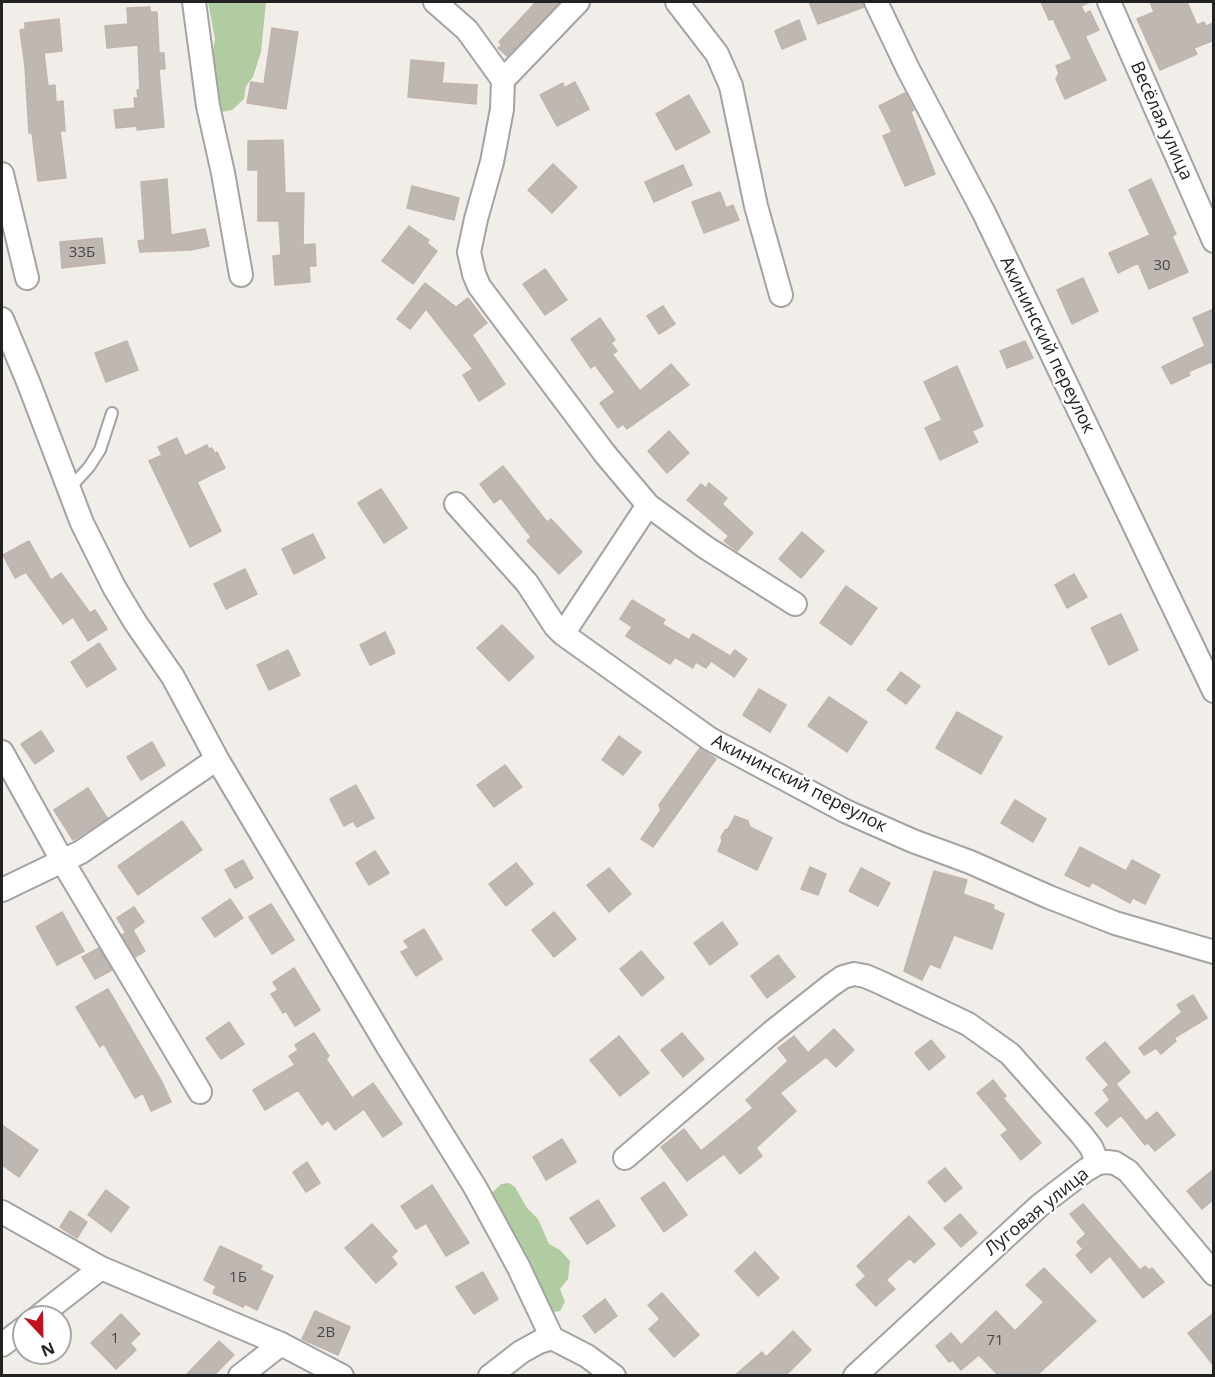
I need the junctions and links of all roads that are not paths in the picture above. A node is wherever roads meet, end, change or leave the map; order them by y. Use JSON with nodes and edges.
{"nodes":[{"id":1,"x":194,"y":2,"type":"edge"},
{"id":2,"x":435,"y":2,"type":"edge"},
{"id":3,"x":578,"y":2,"type":"edge"},
{"id":4,"x":677,"y":2,"type":"edge"},
{"id":5,"x":876,"y":2,"type":"edge"},
{"id":6,"x":1109,"y":2,"type":"edge"},
{"id":7,"x":502,"y":80,"type":"junction"},
{"id":8,"x":2,"y":174,"type":"edge"},
{"id":9,"x":1214,"y":241,"type":"edge"},
{"id":10,"x":241,"y":275,"type":"dead end"},
{"id":11,"x":27,"y":278,"type":"dead end"},
{"id":12,"x":781,"y":295,"type":"dead end"},
{"id":13,"x":2,"y":319,"type":"edge"},
{"id":14,"x":112,"y":413,"type":"dead end"},
{"id":15,"x":69,"y":489,"type":"junction"},
{"id":16,"x":456,"y":504,"type":"dead end"},
{"id":17,"x":648,"y":505,"type":"junction"},
{"id":18,"x":795,"y":604,"type":"dead end"},
{"id":19,"x":563,"y":634,"type":"junction"},
{"id":20,"x":1214,"y":691,"type":"edge"},
{"id":21,"x":2,"y":752,"type":"edge"},
{"id":22,"x":217,"y":759,"type":"junction"},
{"id":23,"x":63,"y":862,"type":"junction"},
{"id":24,"x":2,"y":890,"type":"edge"},
{"id":25,"x":1214,"y":952,"type":"edge"},
{"id":26,"x":200,"y":1092,"type":"dead end"},
{"id":27,"x":625,"y":1158,"type":"dead end"},
{"id":28,"x":1098,"y":1163,"type":"junction"},
{"id":29,"x":2,"y":1212,"type":"edge"},
{"id":30,"x":101,"y":1268,"type":"junction"},
{"id":31,"x":1214,"y":1274,"type":"edge"},
{"id":32,"x":53,"y":1305,"type":"edge"},
{"id":33,"x":552,"y":1338,"type":"junction"},
{"id":34,"x":281,"y":1344,"type":"junction"},
{"id":35,"x":240,"y":1376,"type":"edge"},
{"id":36,"x":342,"y":1376,"type":"edge"},
{"id":37,"x":490,"y":1376,"type":"edge"},
{"id":38,"x":614,"y":1376,"type":"edge"},
{"id":39,"x":855,"y":1376,"type":"edge"}],
"edges":[{"from":1,"to":10,"type":"street"},
{"from":2,"to":7,"type":"street"},
{"from":3,"to":7,"type":"street"},
{"from":4,"to":12,"type":"street"},
{"from":5,"to":20,"type":"street","name":"Акининский переулок"},
{"from":6,"to":9,"type":"street","name":"Весёлая улица"},
{"from":7,"to":17,"type":"street"},
{"from":8,"to":11,"type":"street"},
{"from":13,"to":15,"type":"street"},
{"from":14,"to":15,"type":"lane"},
{"from":15,"to":22,"type":"street"},
{"from":16,"to":19,"type":"street","name":"Акининский переулок"},
{"from":17,"to":18,"type":"street"},
{"from":17,"to":19,"type":"street"},
{"from":19,"to":25,"type":"street","name":"Акининский переулок"},
{"from":21,"to":23,"type":"street"},
{"from":22,"to":23,"type":"street"},
{"from":22,"to":33,"type":"street"},
{"from":23,"to":24,"type":"street"},
{"from":23,"to":26,"type":"street"},
{"from":27,"to":28,"type":"street"},
{"from":28,"to":31,"type":"street","name":"Луговая улица"},
{"from":28,"to":39,"type":"street","name":"Луговая улица"},
{"from":29,"to":30,"type":"street"},
{"from":30,"to":32,"type":"street"},
{"from":30,"to":34,"type":"street"},
{"from":33,"to":37,"type":"street"},
{"from":33,"to":38,"type":"street"},
{"from":34,"to":35,"type":"street"},
{"from":34,"to":36,"type":"street"}]}
